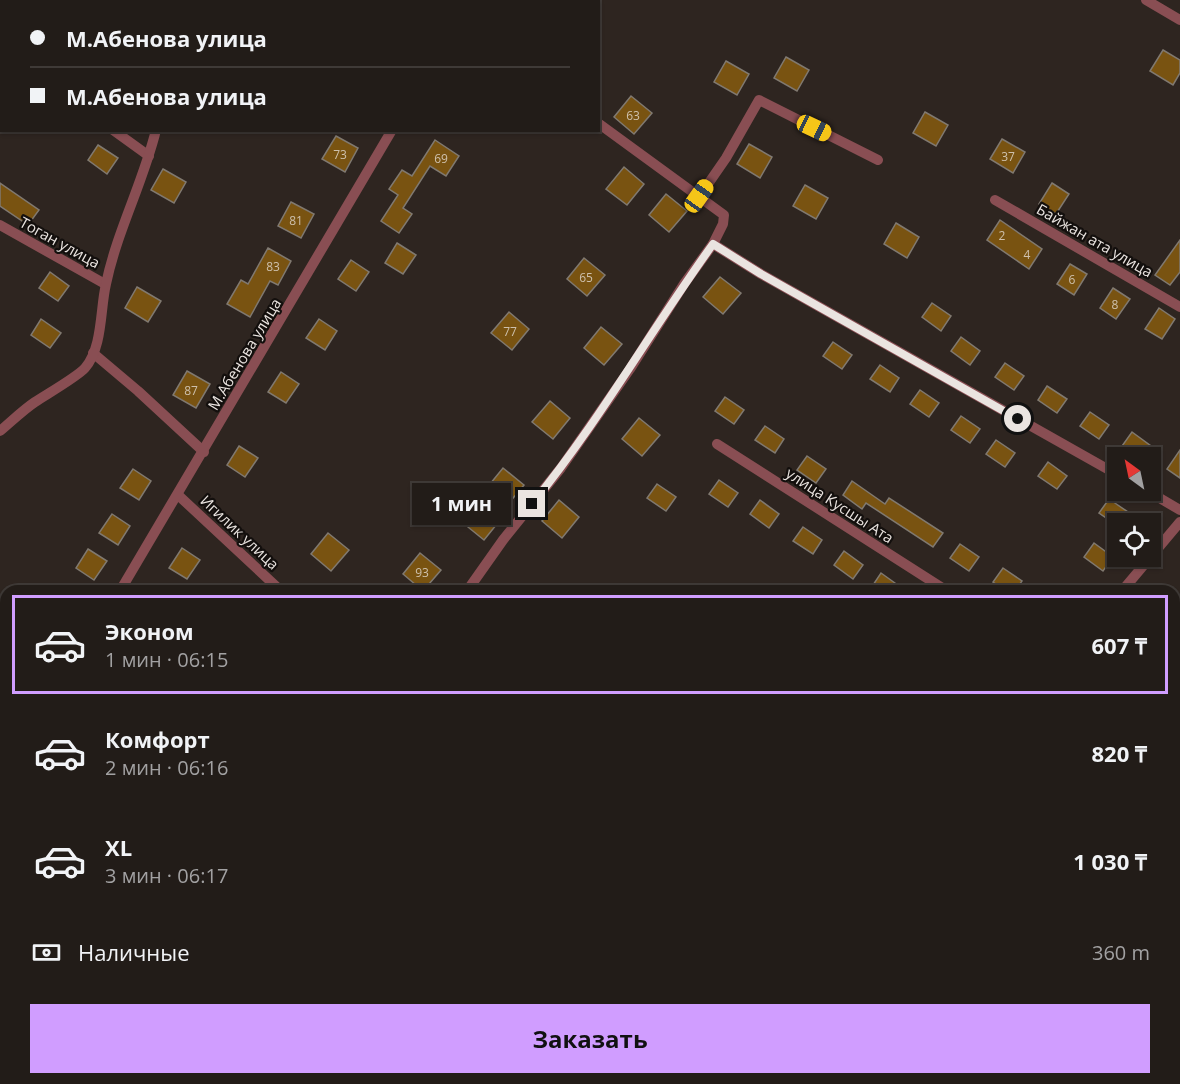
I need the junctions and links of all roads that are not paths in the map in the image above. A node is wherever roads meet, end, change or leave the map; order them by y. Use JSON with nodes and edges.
{"nodes":[{"id":1,"x":1146,"y":0,"type":"edge"},
{"id":2,"x":1180,"y":20,"type":"edge"},
{"id":3,"x":600,"y":124,"type":"edge"},
{"id":4,"x":116,"y":132,"type":"edge"},
{"id":5,"x":155,"y":132,"type":"edge"},
{"id":6,"x":391,"y":132,"type":"edge"},
{"id":7,"x":149,"y":156,"type":"junction"},
{"id":8,"x":878,"y":160,"type":"dead end"},
{"id":9,"x":699,"y":196,"type":"junction"},
{"id":10,"x":994,"y":200,"type":"dead end"},
{"id":11,"x":0,"y":225,"type":"edge"},
{"id":12,"x":713,"y":244,"type":"junction"},
{"id":13,"x":105,"y":284,"type":"junction"},
{"id":14,"x":1180,"y":307,"type":"edge"},
{"id":15,"x":93,"y":353,"type":"junction"},
{"id":16,"x":0,"y":431,"type":"edge"},
{"id":17,"x":717,"y":444,"type":"dead end"},
{"id":18,"x":204,"y":452,"type":"junction"},
{"id":19,"x":1107,"y":469,"type":"edge"},
{"id":20,"x":178,"y":495,"type":"junction"},
{"id":21,"x":1161,"y":499,"type":"edge"},
{"id":22,"x":1180,"y":510,"type":"edge"},
{"id":23,"x":1180,"y":522,"type":"edge"},
{"id":24,"x":124,"y":585,"type":"edge"},
{"id":25,"x":275,"y":585,"type":"edge"},
{"id":26,"x":471,"y":585,"type":"edge"},
{"id":27,"x":938,"y":585,"type":"edge"},
{"id":28,"x":1127,"y":585,"type":"edge"}],
"edges":[{"from":1,"to":2,"type":"street"},
{"from":3,"to":9,"type":"street"},
{"from":4,"to":7,"type":"street"},
{"from":5,"to":7,"type":"street"},
{"from":6,"to":18,"type":"street","name":"М.Абенова улица"},
{"from":7,"to":13,"type":"street"},
{"from":8,"to":9,"type":"street"},
{"from":9,"to":12,"type":"street"},
{"from":10,"to":14,"type":"street","name":"Байжан ата улица"},
{"from":11,"to":13,"type":"street","name":"Тоган улица"},
{"from":12,"to":19,"type":"street"},
{"from":12,"to":26,"type":"street"},
{"from":13,"to":15,"type":"street"},
{"from":15,"to":16,"type":"street"},
{"from":15,"to":18,"type":"street"},
{"from":17,"to":27,"type":"street","name":"улица Кусшы Ата"},
{"from":18,"to":20,"type":"street","name":"М.Абенова улица"},
{"from":20,"to":24,"type":"street","name":"М.Абенова улица"},
{"from":20,"to":25,"type":"street","name":"Игилик улица"},
{"from":21,"to":22,"type":"street"},
{"from":23,"to":28,"type":"street"}]}
